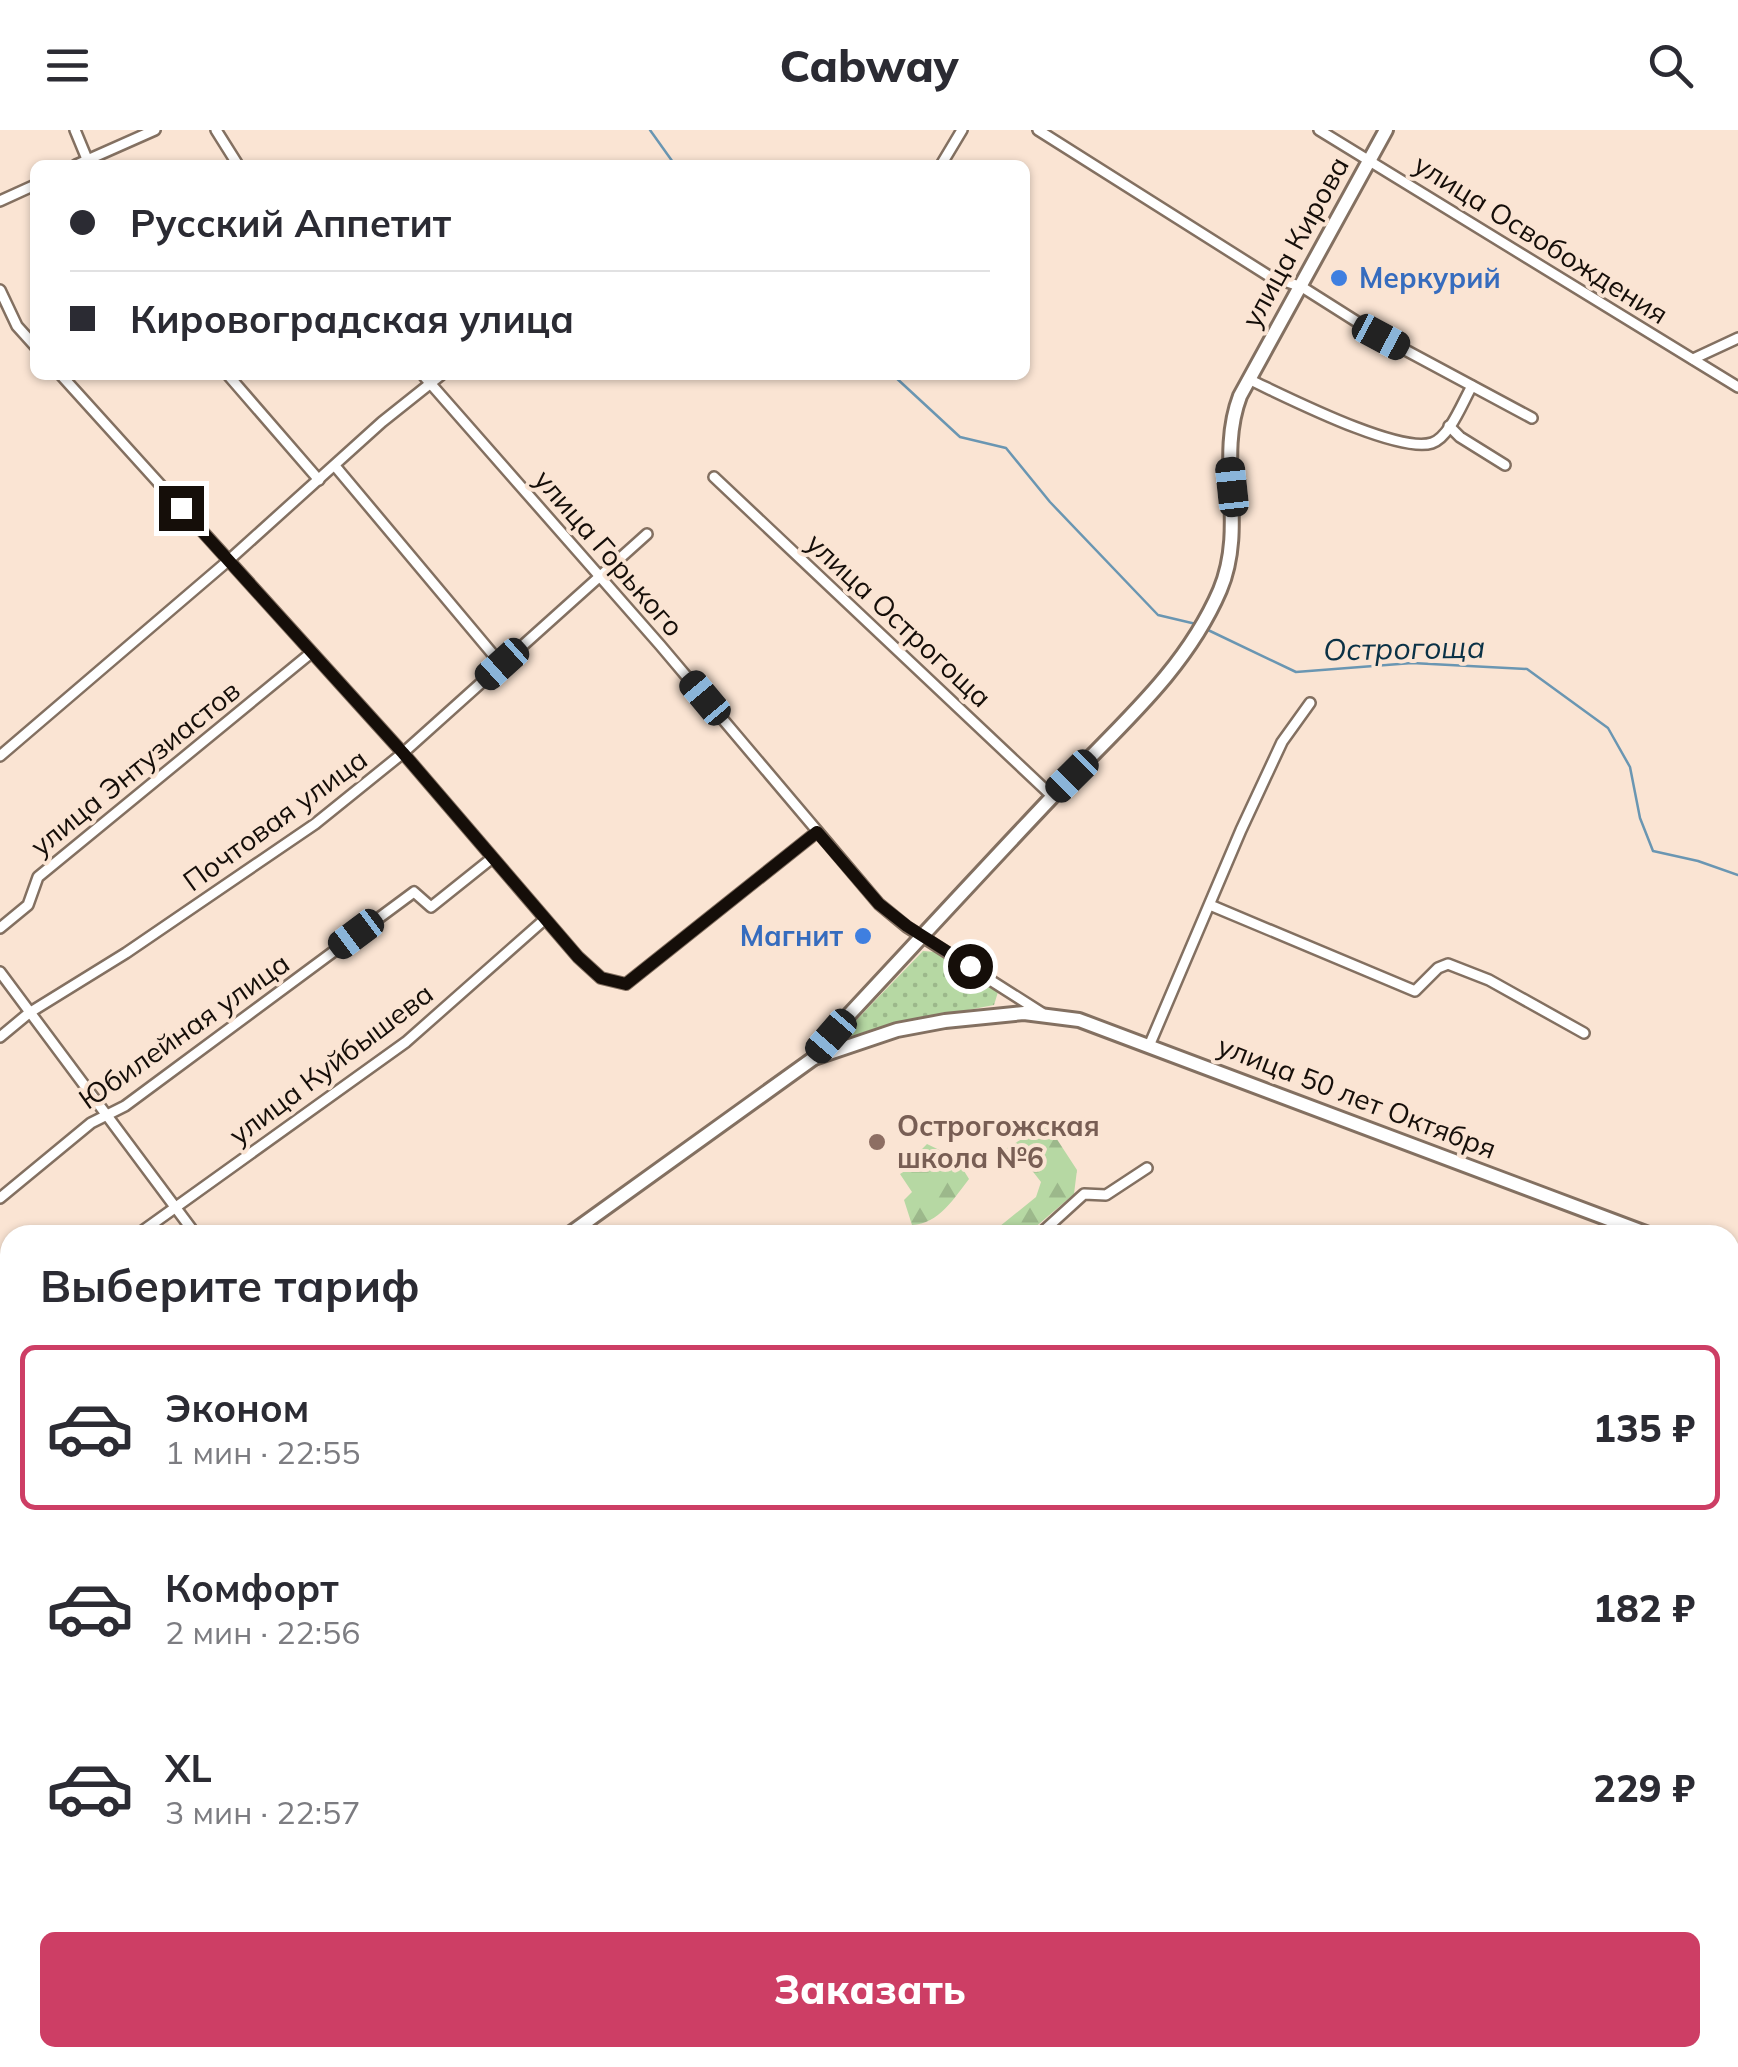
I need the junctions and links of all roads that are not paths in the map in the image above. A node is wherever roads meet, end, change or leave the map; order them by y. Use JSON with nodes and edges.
{"nodes":[{"id":1,"x":75,"y":130,"type":"edge"},
{"id":2,"x":155,"y":130,"type":"edge"},
{"id":3,"x":216,"y":130,"type":"edge"},
{"id":4,"x":962,"y":130,"type":"edge"},
{"id":5,"x":1038,"y":130,"type":"edge"},
{"id":6,"x":1319,"y":130,"type":"edge"},
{"id":7,"x":1386,"y":130,"type":"edge"},
{"id":8,"x":86,"y":159,"type":"joint"},
{"id":9,"x":235,"y":160,"type":"edge"},
{"id":10,"x":943,"y":160,"type":"edge"},
{"id":11,"x":1369,"y":160,"type":"junction"},
{"id":12,"x":30,"y":188,"type":"edge"},
{"id":13,"x":0,"y":201,"type":"edge"},
{"id":14,"x":1302,"y":288,"type":"junction"},
{"id":15,"x":0,"y":290,"type":"edge"},
{"id":16,"x":1738,"y":338,"type":"edge"},
{"id":17,"x":30,"y":340,"type":"edge"},
{"id":18,"x":1693,"y":359,"type":"junction"},
{"id":19,"x":67,"y":380,"type":"edge"},
{"id":20,"x":232,"y":380,"type":"edge"},
{"id":21,"x":427,"y":380,"type":"edge"},
{"id":22,"x":435,"y":380,"type":"edge"},
{"id":23,"x":1248,"y":380,"type":"junction"},
{"id":24,"x":431,"y":384,"type":"junction"},
{"id":25,"x":1472,"y":386,"type":"junction"},
{"id":26,"x":1738,"y":387,"type":"edge"},
{"id":27,"x":1532,"y":418,"type":"dead end"},
{"id":28,"x":1449,"y":426,"type":"junction"},
{"id":29,"x":1505,"y":465,"type":"dead end"},
{"id":30,"x":335,"y":466,"type":"junction"},
{"id":31,"x":714,"y":477,"type":"dead end"},
{"id":32,"x":320,"y":480,"type":"junction"},
{"id":33,"x":647,"y":534,"type":"dead end"},
{"id":34,"x":229,"y":560,"type":"junction"},
{"id":35,"x":600,"y":575,"type":"junction"},
{"id":36,"x":312,"y":652,"type":"junction"},
{"id":37,"x":502,"y":664,"type":"junction"},
{"id":38,"x":1310,"y":703,"type":"dead end"},
{"id":39,"x":403,"y":753,"type":"junction"},
{"id":40,"x":0,"y":756,"type":"edge"},
{"id":41,"x":1052,"y":796,"type":"junction"},
{"id":42,"x":817,"y":832,"type":"junction"},
{"id":43,"x":490,"y":859,"type":"junction"},
{"id":44,"x":1210,"y":906,"type":"junction"},
{"id":45,"x":544,"y":920,"type":"junction"},
{"id":46,"x":0,"y":928,"type":"edge"},
{"id":47,"x":923,"y":936,"type":"junction"},
{"id":48,"x":0,"y":972,"type":"edge"},
{"id":49,"x":29,"y":1013,"type":"junction"},
{"id":50,"x":1044,"y":1015,"type":"junction"},
{"id":51,"x":1584,"y":1032,"type":"dead end"},
{"id":52,"x":0,"y":1037,"type":"edge"},
{"id":53,"x":1150,"y":1046,"type":"junction"},
{"id":54,"x":814,"y":1058,"type":"junction"},
{"id":55,"x":105,"y":1116,"type":"junction"},
{"id":56,"x":1147,"y":1168,"type":"dead end"},
{"id":57,"x":0,"y":1198,"type":"edge"},
{"id":58,"x":174,"y":1207,"type":"junction"},
{"id":59,"x":150,"y":1225,"type":"edge"},
{"id":60,"x":188,"y":1225,"type":"edge"},
{"id":61,"x":582,"y":1225,"type":"edge"},
{"id":62,"x":1050,"y":1225,"type":"edge"},
{"id":63,"x":1624,"y":1225,"type":"edge"}],
"edges":[{"from":1,"to":8,"type":"street"},
{"from":2,"to":8,"type":"street"},
{"from":3,"to":9,"type":"street"},
{"from":4,"to":10,"type":"street"},
{"from":5,"to":14,"type":"street"},
{"from":6,"to":11,"type":"street","name":"улица Освобождения"},
{"from":7,"to":11,"type":"main road","name":"улица Кирова"},
{"from":11,"to":14,"type":"main road","name":"улица Кирова"},
{"from":11,"to":18,"type":"street","name":"улица Освобождения"},
{"from":12,"to":13,"type":"street"},
{"from":14,"to":23,"type":"main road","name":"улица Кирова"},
{"from":14,"to":25,"type":"street"},
{"from":15,"to":17,"type":"street"},
{"from":16,"to":18,"type":"street"},
{"from":18,"to":26,"type":"street","name":"улица Освобождения"},
{"from":19,"to":34,"type":"street"},
{"from":20,"to":32,"type":"street"},
{"from":21,"to":24,"type":"street","name":"улица Горького"},
{"from":22,"to":24,"type":"street"},
{"from":23,"to":28,"type":"street"},
{"from":23,"to":41,"type":"main road","name":"улица Кирова"},
{"from":24,"to":30,"type":"street"},
{"from":24,"to":35,"type":"street","name":"улица Горького"},
{"from":25,"to":27,"type":"street"},
{"from":25,"to":28,"type":"street"},
{"from":28,"to":29,"type":"street"},
{"from":30,"to":32,"type":"street"},
{"from":30,"to":37,"type":"street"},
{"from":31,"to":41,"type":"street","name":"улица Острогоща"},
{"from":32,"to":34,"type":"street"},
{"from":33,"to":35,"type":"street","name":"Почтовая улица"},
{"from":34,"to":36,"type":"street"},
{"from":34,"to":40,"type":"street"},
{"from":35,"to":37,"type":"street","name":"Почтовая улица"},
{"from":35,"to":42,"type":"street","name":"улица Горького"},
{"from":36,"to":39,"type":"street"},
{"from":36,"to":46,"type":"street","name":"улица Энтузиастов"},
{"from":37,"to":39,"type":"street","name":"Почтовая улица"},
{"from":38,"to":44,"type":"street"},
{"from":39,"to":43,"type":"street"},
{"from":39,"to":49,"type":"street","name":"Почтовая улица"},
{"from":41,"to":47,"type":"main road","name":"улица Кирова"},
{"from":42,"to":45,"type":"street"},
{"from":42,"to":47,"type":"street","name":"улица Горького"},
{"from":43,"to":45,"type":"street"},
{"from":43,"to":55,"type":"street","name":"Юбилейная улица"},
{"from":44,"to":51,"type":"street"},
{"from":44,"to":53,"type":"street"},
{"from":45,"to":58,"type":"street","name":"улица Куйбышева"},
{"from":47,"to":50,"type":"street","name":"улица 50 лет Октября"},
{"from":47,"to":54,"type":"main road","name":"улица Кирова"},
{"from":48,"to":49,"type":"street"},
{"from":49,"to":52,"type":"street","name":"Почтовая улица"},
{"from":49,"to":55,"type":"street"},
{"from":50,"to":53,"type":"main road","name":"улица 50 лет Октября"},
{"from":50,"to":54,"type":"main road","name":"улица 50 лет Октября"},
{"from":53,"to":63,"type":"main road","name":"улица 50 лет Октября"},
{"from":54,"to":61,"type":"main road","name":"улица 50 лет Октября"},
{"from":55,"to":57,"type":"street","name":"Юбилейная улица"},
{"from":55,"to":58,"type":"street"},
{"from":56,"to":62,"type":"street"},
{"from":58,"to":59,"type":"street","name":"улица Куйбышева"},
{"from":58,"to":60,"type":"street"}]}
